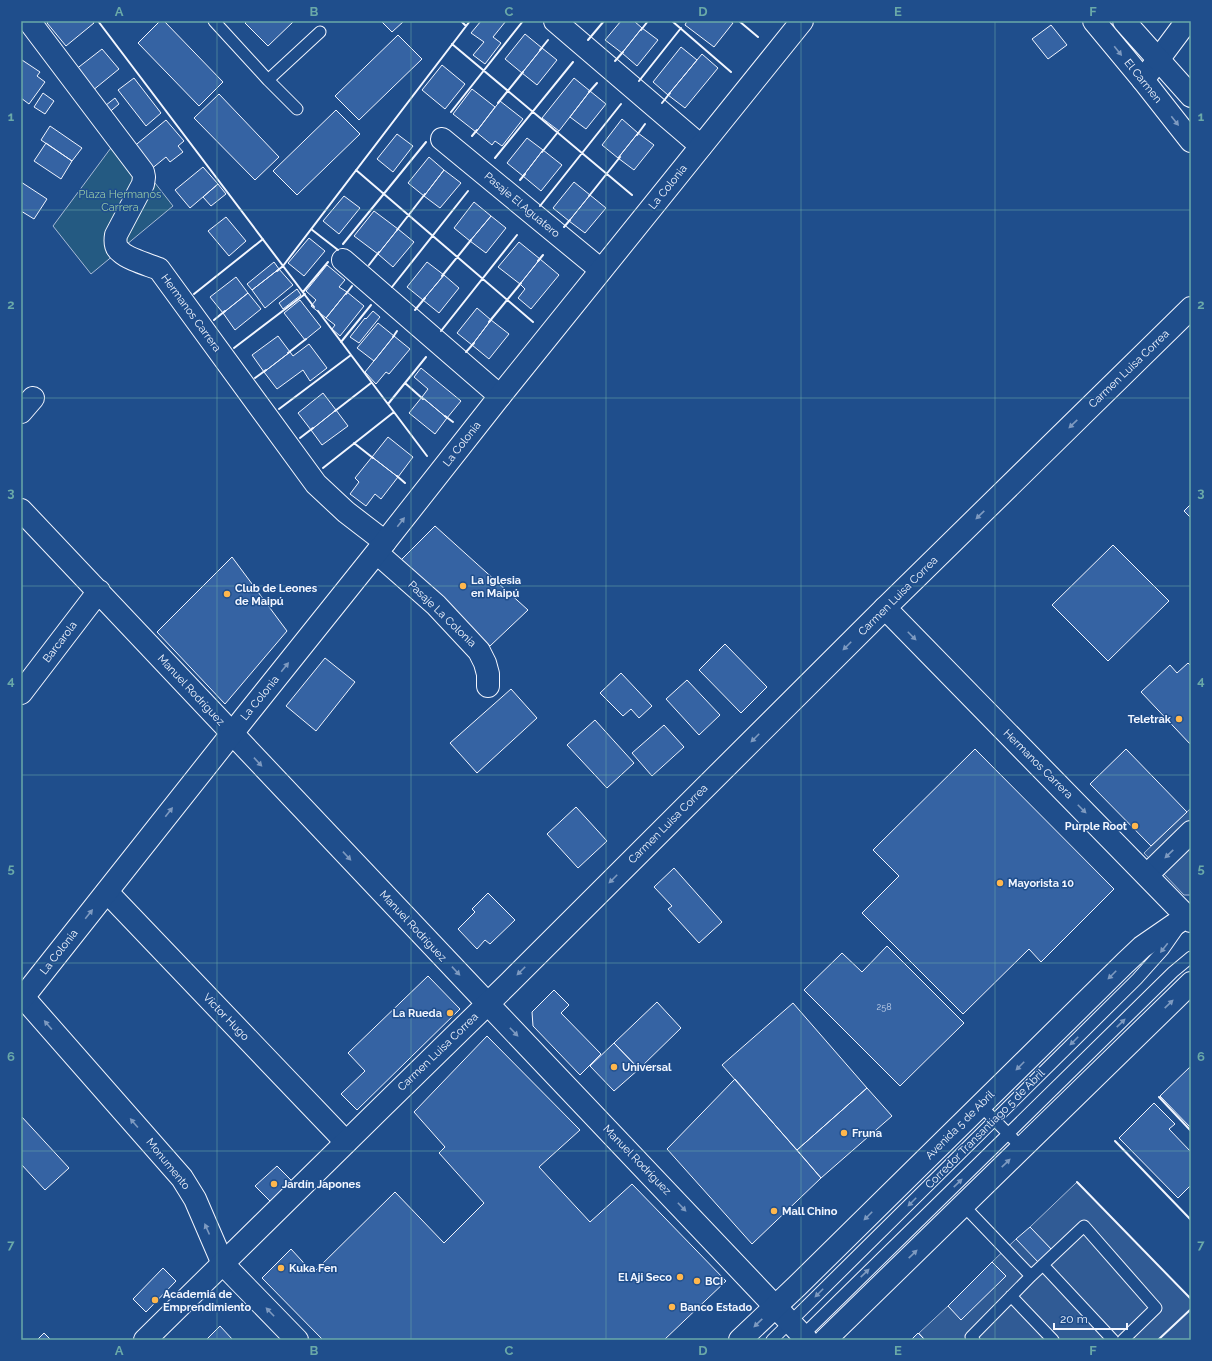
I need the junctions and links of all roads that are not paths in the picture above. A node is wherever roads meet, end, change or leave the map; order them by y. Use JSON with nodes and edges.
{"nodes":[{"id":1,"x":29,"y":21,"type":"edge"},
{"id":2,"x":214,"y":21,"type":"edge"},
{"id":3,"x":555,"y":21,"type":"edge"},
{"id":4,"x":802,"y":21,"type":"edge"},
{"id":5,"x":1094,"y":21,"type":"edge"},
{"id":6,"x":1124,"y":21,"type":"edge"},
{"id":7,"x":1187,"y":21,"type":"edge"},
{"id":8,"x":320,"y":32,"type":"dead end"},
{"id":9,"x":1158,"y":59,"type":"junction"},
{"id":10,"x":268,"y":80,"type":"junction"},
{"id":11,"x":1143,"y":80,"type":"junction"},
{"id":12,"x":1191,"y":96,"type":"edge"},
{"id":13,"x":297,"y":109,"type":"dead end"},
{"id":14,"x":442,"y":139,"type":"dead end"},
{"id":15,"x":1191,"y":141,"type":"edge"},
{"id":16,"x":701,"y":146,"type":"junction"},
{"id":17,"x":343,"y":260,"type":"dead end"},
{"id":18,"x":601,"y":270,"type":"junction"},
{"id":19,"x":1191,"y":308,"type":"edge"},
{"id":20,"x":500,"y":396,"type":"junction"},
{"id":21,"x":21,"y":510,"type":"edge"},
{"id":22,"x":381,"y":548,"type":"junction"},
{"id":23,"x":99,"y":591,"type":"junction"},
{"id":24,"x":885,"y":608,"type":"junction"},
{"id":25,"x":488,"y":686,"type":"dead end"},
{"id":26,"x":21,"y":694,"type":"edge"},
{"id":27,"x":231,"y":734,"type":"junction"},
{"id":28,"x":1191,"y":832,"type":"edge"},
{"id":29,"x":1147,"y":875,"type":"junction"},
{"id":30,"x":107,"y":892,"type":"junction"},
{"id":31,"x":1190,"y":916,"type":"edge"},
{"id":32,"x":1191,"y":957,"type":"edge"},
{"id":33,"x":1191,"y":983,"type":"edge"},
{"id":34,"x":22,"y":998,"type":"edge"},
{"id":35,"x":488,"y":1004,"type":"junction"},
{"id":36,"x":987,"y":1113,"type":"junction"},
{"id":37,"x":1015,"y":1141,"type":"junction"},
{"id":38,"x":346,"y":1142,"type":"junction"},
{"id":39,"x":963,"y":1205,"type":"junction"},
{"id":40,"x":223,"y":1264,"type":"junction"},
{"id":41,"x":1043,"y":1265,"type":"junction"},
{"id":42,"x":1031,"y":1276,"type":"junction"},
{"id":43,"x":1011,"y":1296,"type":"junction"},
{"id":44,"x":775,"y":1306,"type":"junction"},
{"id":45,"x":799,"y":1334,"type":"edge"},
{"id":46,"x":145,"y":1340,"type":"edge"},
{"id":47,"x":297,"y":1340,"type":"edge"},
{"id":48,"x":740,"y":1340,"type":"edge"},
{"id":49,"x":772,"y":1340,"type":"edge"},
{"id":50,"x":825,"y":1340,"type":"edge"},
{"id":51,"x":974,"y":1340,"type":"edge"},
{"id":52,"x":1053,"y":1340,"type":"edge"},
{"id":53,"x":1113,"y":1340,"type":"edge"},
{"id":54,"x":1123,"y":1340,"type":"edge"}],
"edges":[{"from":1,"to":22,"type":"street","name":"Hermanos Carrera"},
{"from":2,"to":10,"type":"lane"},
{"from":3,"to":16,"type":"street"},
{"from":4,"to":16,"type":"street","name":"La Colonia"},
{"from":5,"to":11,"type":"street","name":"El Carmen","one_way":true},
{"from":6,"to":9,"type":"street"},
{"from":7,"to":9,"type":"street"},
{"from":8,"to":10,"type":"lane"},
{"from":9,"to":11,"type":"street"},
{"from":9,"to":12,"type":"street"},
{"from":10,"to":13,"type":"lane"},
{"from":11,"to":15,"type":"street","name":"El Carmen","one_way":true},
{"from":14,"to":18,"type":"street","name":"Pasaje El Aguatero"},
{"from":16,"to":18,"type":"street","name":"La Colonia"},
{"from":17,"to":20,"type":"street"},
{"from":18,"to":20,"type":"street","name":"La Colonia"},
{"from":19,"to":24,"type":"street","name":"Carmen Luisa Correa","one_way":true},
{"from":22,"to":20,"type":"street","name":"La Colonia","one_way":true},
{"from":21,"to":23,"type":"street","name":"Manuel Rodríguez"},
{"from":22,"to":25,"type":"street","name":"Pasaje La Colonia"},
{"from":27,"to":22,"type":"street","name":"La Colonia","one_way":true},
{"from":23,"to":26,"type":"street","name":"Barcarola"},
{"from":23,"to":27,"type":"street","name":"Manuel Rodríguez"},
{"from":24,"to":29,"type":"street","name":"Hermanos Carrera","one_way":true},
{"from":24,"to":35,"type":"street","name":"Carmen Luisa Correa","one_way":true},
{"from":30,"to":27,"type":"street","name":"La Colonia","one_way":true},
{"from":27,"to":35,"type":"street","name":"Manuel Rodríguez","one_way":true},
{"from":28,"to":29,"type":"street","one_way":true},
{"from":29,"to":31,"type":"street","name":"Hermanos Carrera"},
{"from":34,"to":30,"type":"street","name":"La Colonia","one_way":true},
{"from":30,"to":38,"type":"street","name":"Víctor Hugo"},
{"from":31,"to":36,"type":"street","name":"Avenida 5 de Abril","one_way":true},
{"from":37,"to":32,"type":"lane","name":"Corredor Transantiago 5 de Abril","one_way":true},
{"from":37,"to":33,"type":"street","one_way":true},
{"from":40,"to":34,"type":"street","name":"Monumento","one_way":true},
{"from":35,"to":38,"type":"street","name":"Carmen Luisa Correa"},
{"from":35,"to":44,"type":"street","name":"Manuel Rodríguez","one_way":true},
{"from":36,"to":37,"type":"lane"},
{"from":36,"to":44,"type":"street","name":"Avenida 5 de Abril","one_way":true},
{"from":36,"to":45,"type":"lane","name":"Corredor Transantiago 5 de Abril","one_way":true},
{"from":39,"to":37,"type":"street","one_way":true},
{"from":45,"to":37,"type":"lane","name":"Corredor Transantiago 5 de Abril","one_way":true},
{"from":38,"to":40,"type":"street","name":"Carmen Luisa Correa"},
{"from":39,"to":42,"type":"lane"},
{"from":50,"to":39,"type":"street","one_way":true},
{"from":40,"to":46,"type":"street","name":"Carmen Luisa Correa"},
{"from":47,"to":40,"type":"street","name":"Monumento","one_way":true},
{"from":41,"to":42,"type":"lane"},
{"from":41,"to":53,"type":"lane"},
{"from":41,"to":54,"type":"lane"},
{"from":42,"to":43,"type":"lane"},
{"from":43,"to":51,"type":"lane"},
{"from":43,"to":52,"type":"lane"},
{"from":44,"to":45,"type":"street","name":"Manuel Rodríguez"},
{"from":44,"to":48,"type":"street","name":"Avenida 5 de Abril","one_way":true},
{"from":45,"to":49,"type":"lane","name":"Corredor Transantiago 5 de Abril"}]}
